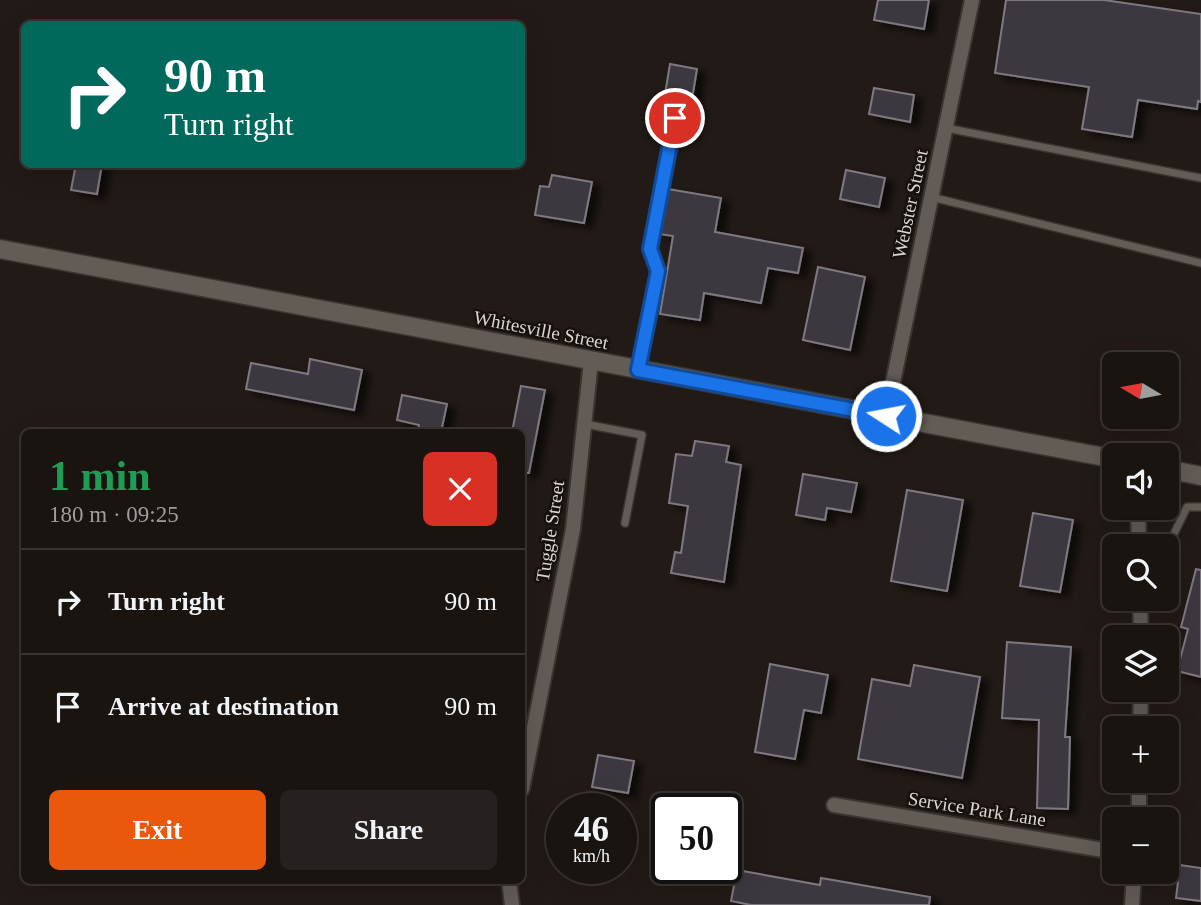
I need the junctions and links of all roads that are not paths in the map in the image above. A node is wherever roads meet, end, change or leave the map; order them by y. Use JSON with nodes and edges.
{"nodes":[{"id":1,"x":972,"y":0,"type":"edge"},
{"id":2,"x":675,"y":118,"type":"dead end"},
{"id":3,"x":945,"y":128,"type":"junction"},
{"id":4,"x":1201,"y":178,"type":"edge"},
{"id":5,"x":931,"y":197,"type":"junction"},
{"id":6,"x":0,"y":249,"type":"edge"},
{"id":7,"x":1201,"y":263,"type":"edge"},
{"id":8,"x":591,"y":361,"type":"junction"},
{"id":9,"x":638,"y":370,"type":"junction"},
{"id":10,"x":886,"y":416,"type":"junction"},
{"id":11,"x":584,"y":424,"type":"junction"},
{"id":12,"x":1102,"y":457,"type":"edge"},
{"id":13,"x":1179,"y":471,"type":"edge"},
{"id":14,"x":1201,"y":476,"type":"edge"},
{"id":15,"x":1201,"y":507,"type":"edge"},
{"id":16,"x":625,"y":523,"type":"dead end"},
{"id":17,"x":1174,"y":534,"type":"edge"},
{"id":18,"x":525,"y":774,"type":"edge"},
{"id":19,"x":834,"y":805,"type":"dead end"},
{"id":20,"x":1102,"y":850,"type":"edge"},
{"id":21,"x":509,"y":884,"type":"edge"},
{"id":22,"x":1133,"y":884,"type":"edge"},
{"id":23,"x":512,"y":905,"type":"edge"},
{"id":24,"x":1132,"y":905,"type":"edge"}],
"edges":[{"from":1,"to":3,"type":"street","name":"Webster Street"},
{"from":2,"to":9,"type":"lane"},
{"from":3,"to":4,"type":"lane"},
{"from":3,"to":5,"type":"street","name":"Webster Street"},
{"from":5,"to":7,"type":"lane"},
{"from":5,"to":10,"type":"street","name":"Webster Street"},
{"from":6,"to":8,"type":"main road","name":"Whitesville Street"},
{"from":8,"to":9,"type":"main road","name":"Whitesville Street"},
{"from":8,"to":11,"type":"street","name":"Tuggle Street"},
{"from":9,"to":10,"type":"main road","name":"Whitesville Street"},
{"from":10,"to":12,"type":"main road","name":"Whitesville Street"},
{"from":11,"to":16,"type":"lane"},
{"from":11,"to":18,"type":"street","name":"Tuggle Street"},
{"from":13,"to":14,"type":"main road"},
{"from":15,"to":17,"type":"lane"},
{"from":19,"to":20,"type":"street","name":"Service Park Lane"},
{"from":21,"to":23,"type":"street"},
{"from":22,"to":24,"type":"street"}]}
